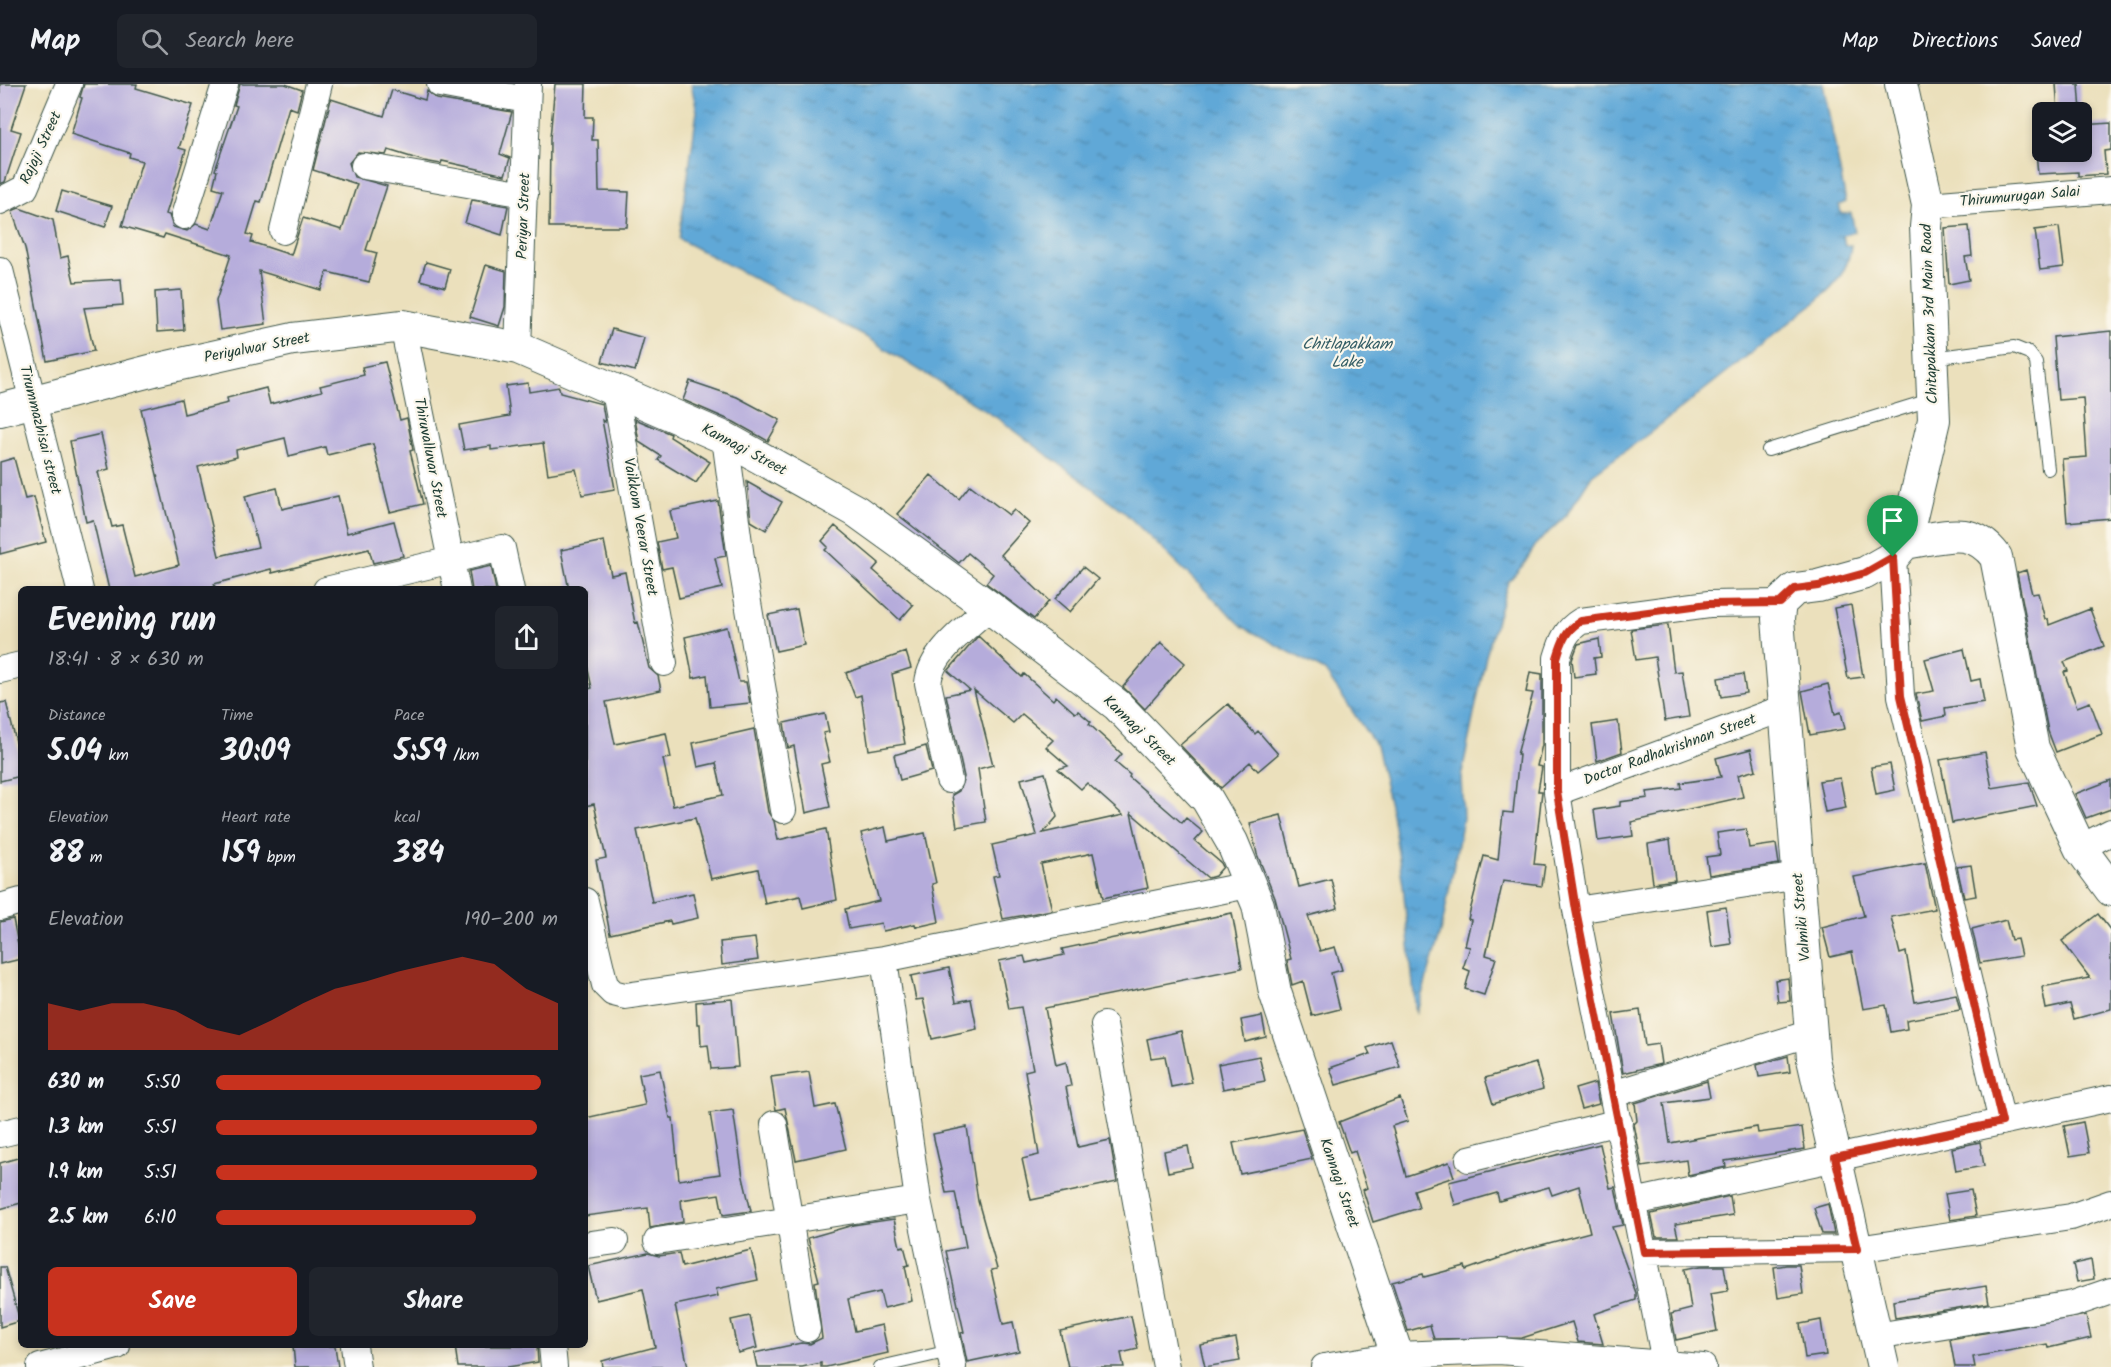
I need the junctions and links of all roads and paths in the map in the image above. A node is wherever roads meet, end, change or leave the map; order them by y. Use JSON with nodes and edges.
{"nodes":[{"id":1,"x":69,"y":84,"type":"edge"},
{"id":2,"x":225,"y":84,"type":"edge"},
{"id":3,"x":319,"y":84,"type":"edge"},
{"id":4,"x":440,"y":84,"type":"edge"},
{"id":5,"x":1901,"y":84,"type":"edge"},
{"id":6,"x":528,"y":92,"type":"edge"},
{"id":7,"x":364,"y":166,"type":"dead end"},
{"id":8,"x":0,"y":183,"type":"edge"},
{"id":9,"x":25,"y":188,"type":"junction"},
{"id":10,"x":2111,"y":190,"type":"edge"},
{"id":11,"x":525,"y":194,"type":"junction"},
{"id":12,"x":0,"y":201,"type":"edge"},
{"id":13,"x":1928,"y":205,"type":"junction"},
{"id":14,"x":184,"y":216,"type":"dead end"},
{"id":15,"x":284,"y":231,"type":"dead end"},
{"id":16,"x":0,"y":270,"type":"edge"},
{"id":17,"x":403,"y":326,"type":"junction"},
{"id":18,"x":518,"y":348,"type":"junction"},
{"id":19,"x":1932,"y":358,"type":"junction"},
{"id":20,"x":615,"y":392,"type":"junction"},
{"id":21,"x":1934,"y":399,"type":"junction"},
{"id":22,"x":33,"y":402,"type":"junction"},
{"id":23,"x":0,"y":410,"type":"edge"},
{"id":24,"x":725,"y":438,"type":"junction"},
{"id":25,"x":1767,"y":450,"type":"dead end"},
{"id":26,"x":2048,"y":469,"type":"dead end"},
{"id":27,"x":1899,"y":550,"type":"junction"},
{"id":28,"x":450,"y":559,"type":"junction"},
{"id":29,"x":79,"y":586,"type":"edge"},
{"id":30,"x":355,"y":586,"type":"edge"},
{"id":31,"x":456,"y":586,"type":"edge"},
{"id":32,"x":510,"y":586,"type":"edge"},
{"id":33,"x":1780,"y":603,"type":"junction"},
{"id":34,"x":989,"y":607,"type":"junction"},
{"id":35,"x":664,"y":663,"type":"dead end"},
{"id":36,"x":18,"y":665,"type":"edge"},
{"id":37,"x":0,"y":669,"type":"edge"},
{"id":38,"x":1784,"y":708,"type":"junction"},
{"id":39,"x":949,"y":780,"type":"dead end"},
{"id":40,"x":1557,"y":792,"type":"junction"},
{"id":41,"x":783,"y":810,"type":"dead end"},
{"id":42,"x":2111,"y":832,"type":"edge"},
{"id":43,"x":2080,"y":848,"type":"junction"},
{"id":44,"x":1799,"y":876,"type":"junction"},
{"id":45,"x":1248,"y":885,"type":"junction"},
{"id":46,"x":2111,"y":890,"type":"edge"},
{"id":47,"x":18,"y":902,"type":"edge"},
{"id":48,"x":0,"y":907,"type":"edge"},
{"id":49,"x":1576,"y":910,"type":"junction"},
{"id":50,"x":588,"y":914,"type":"edge"},
{"id":51,"x":884,"y":959,"type":"junction"},
{"id":52,"x":1104,"y":1025,"type":"dead end"},
{"id":53,"x":1811,"y":1033,"type":"junction"},
{"id":54,"x":1613,"y":1094,"type":"junction"},
{"id":55,"x":2111,"y":1098,"type":"edge"},
{"id":56,"x":1619,"y":1122,"type":"junction"},
{"id":57,"x":2002,"y":1122,"type":"junction"},
{"id":58,"x":774,"y":1124,"type":"dead end"},
{"id":59,"x":18,"y":1130,"type":"edge"},
{"id":60,"x":0,"y":1134,"type":"edge"},
{"id":61,"x":1835,"y":1157,"type":"junction"},
{"id":62,"x":1469,"y":1159,"type":"dead end"},
{"id":63,"x":918,"y":1200,"type":"junction"},
{"id":64,"x":1634,"y":1202,"type":"junction"},
{"id":65,"x":2111,"y":1203,"type":"edge"},
{"id":66,"x":788,"y":1220,"type":"junction"},
{"id":67,"x":615,"y":1241,"type":"dead end"},
{"id":68,"x":657,"y":1241,"type":"dead end"},
{"id":69,"x":588,"y":1245,"type":"edge"},
{"id":70,"x":1857,"y":1249,"type":"junction"},
{"id":71,"x":1644,"y":1252,"type":"junction"},
{"id":72,"x":2111,"y":1291,"type":"edge"},
{"id":73,"x":807,"y":1329,"type":"dead end"},
{"id":74,"x":1876,"y":1336,"type":"junction"},
{"id":75,"x":110,"y":1348,"type":"edge"},
{"id":76,"x":354,"y":1348,"type":"edge"},
{"id":77,"x":552,"y":1348,"type":"edge"},
{"id":78,"x":951,"y":1359,"type":"edge"},
{"id":79,"x":1399,"y":1361,"type":"edge"},
{"id":80,"x":1666,"y":1365,"type":"edge"},
{"id":81,"x":40,"y":1367,"type":"edge"},
{"id":82,"x":357,"y":1367,"type":"edge"},
{"id":83,"x":554,"y":1367,"type":"edge"},
{"id":84,"x":880,"y":1367,"type":"edge"},
{"id":85,"x":1166,"y":1367,"type":"edge"},
{"id":86,"x":1324,"y":1367,"type":"edge"},
{"id":87,"x":1703,"y":1367,"type":"edge"},
{"id":88,"x":1879,"y":1367,"type":"edge"}],
"edges":[{"from":1,"to":9,"type":"street","name":"Rajaji Street"},
{"from":2,"to":14,"type":"street"},
{"from":3,"to":15,"type":"street"},
{"from":4,"to":6,"type":"street"},
{"from":5,"to":13,"type":"street","name":"Chitapakkam 3rd Main Road"},
{"from":6,"to":11,"type":"street","name":"Periyar Street"},
{"from":7,"to":11,"type":"street"},
{"from":8,"to":9,"type":"street"},
{"from":9,"to":12,"type":"street","name":"Rajaji Street"},
{"from":10,"to":13,"type":"street","name":"Thirumurugan Salai"},
{"from":11,"to":18,"type":"street","name":"Periyar Street"},
{"from":13,"to":19,"type":"street","name":"Chitapakkam 3rd Main Road"},
{"from":16,"to":22,"type":"street","name":"Tirummazhisai street"},
{"from":17,"to":18,"type":"street","name":"Periyalwar Street"},
{"from":17,"to":22,"type":"street","name":"Periyalwar Street"},
{"from":17,"to":28,"type":"street","name":"Thiruvalluvar Street"},
{"from":18,"to":20,"type":"street","name":"Kannagi Street"},
{"from":19,"to":21,"type":"street","name":"Chitapakkam 3rd Main Road"},
{"from":19,"to":26,"type":"lane"},
{"from":20,"to":24,"type":"street","name":"Kannagi Street"},
{"from":20,"to":35,"type":"street","name":"Vaikkom Veerar Street"},
{"from":21,"to":25,"type":"lane"},
{"from":21,"to":27,"type":"street","name":"Chitapakkam 3rd Main Road"},
{"from":22,"to":23,"type":"street","name":"Periyalwar Street"},
{"from":22,"to":29,"type":"street","name":"Tirummazhisai street"},
{"from":24,"to":34,"type":"street","name":"Kannagi Street"},
{"from":24,"to":41,"type":"street"},
{"from":27,"to":33,"type":"street"},
{"from":27,"to":43,"type":"street"},
{"from":27,"to":57,"type":"street"},
{"from":28,"to":30,"type":"street"},
{"from":28,"to":31,"type":"street","name":"Thiruvalluvar Street"},
{"from":28,"to":32,"type":"street"},
{"from":33,"to":38,"type":"street","name":"Valmiki Street"},
{"from":33,"to":40,"type":"street"},
{"from":34,"to":39,"type":"street"},
{"from":34,"to":45,"type":"street","name":"Kannagi Street"},
{"from":36,"to":37,"type":"street"},
{"from":38,"to":40,"type":"street","name":"Doctor Radhakrishnan Street"},
{"from":38,"to":44,"type":"street","name":"Valmiki Street"},
{"from":40,"to":49,"type":"street"},
{"from":42,"to":43,"type":"street"},
{"from":43,"to":46,"type":"street"},
{"from":44,"to":49,"type":"street"},
{"from":44,"to":53,"type":"street","name":"Valmiki Street"},
{"from":45,"to":51,"type":"street"},
{"from":45,"to":79,"type":"street","name":"Kannagi Street"},
{"from":47,"to":48,"type":"street"},
{"from":49,"to":54,"type":"street"},
{"from":50,"to":51,"type":"street"},
{"from":51,"to":63,"type":"street"},
{"from":52,"to":85,"type":"street"},
{"from":53,"to":54,"type":"street"},
{"from":53,"to":61,"type":"street","name":"Valmiki Street"},
{"from":54,"to":56,"type":"street"},
{"from":55,"to":57,"type":"street"},
{"from":56,"to":62,"type":"street"},
{"from":56,"to":64,"type":"street"},
{"from":57,"to":61,"type":"street"},
{"from":58,"to":66,"type":"street"},
{"from":59,"to":60,"type":"street"},
{"from":61,"to":64,"type":"street"},
{"from":61,"to":70,"type":"street","name":"Valmiki Street"},
{"from":63,"to":66,"type":"street"},
{"from":63,"to":78,"type":"street"},
{"from":64,"to":71,"type":"street"},
{"from":65,"to":70,"type":"street"},
{"from":66,"to":68,"type":"street"},
{"from":66,"to":73,"type":"street"},
{"from":67,"to":69,"type":"street"},
{"from":70,"to":71,"type":"street"},
{"from":70,"to":74,"type":"street","name":"Valmiki Street"},
{"from":71,"to":80,"type":"street"},
{"from":72,"to":74,"type":"street"},
{"from":74,"to":88,"type":"street","name":"Valmiki Street"},
{"from":75,"to":81,"type":"street"},
{"from":76,"to":82,"type":"street"},
{"from":77,"to":83,"type":"street"},
{"from":78,"to":84,"type":"lane"},
{"from":79,"to":80,"type":"street"},
{"from":79,"to":86,"type":"street"},
{"from":80,"to":87,"type":"street"}]}
